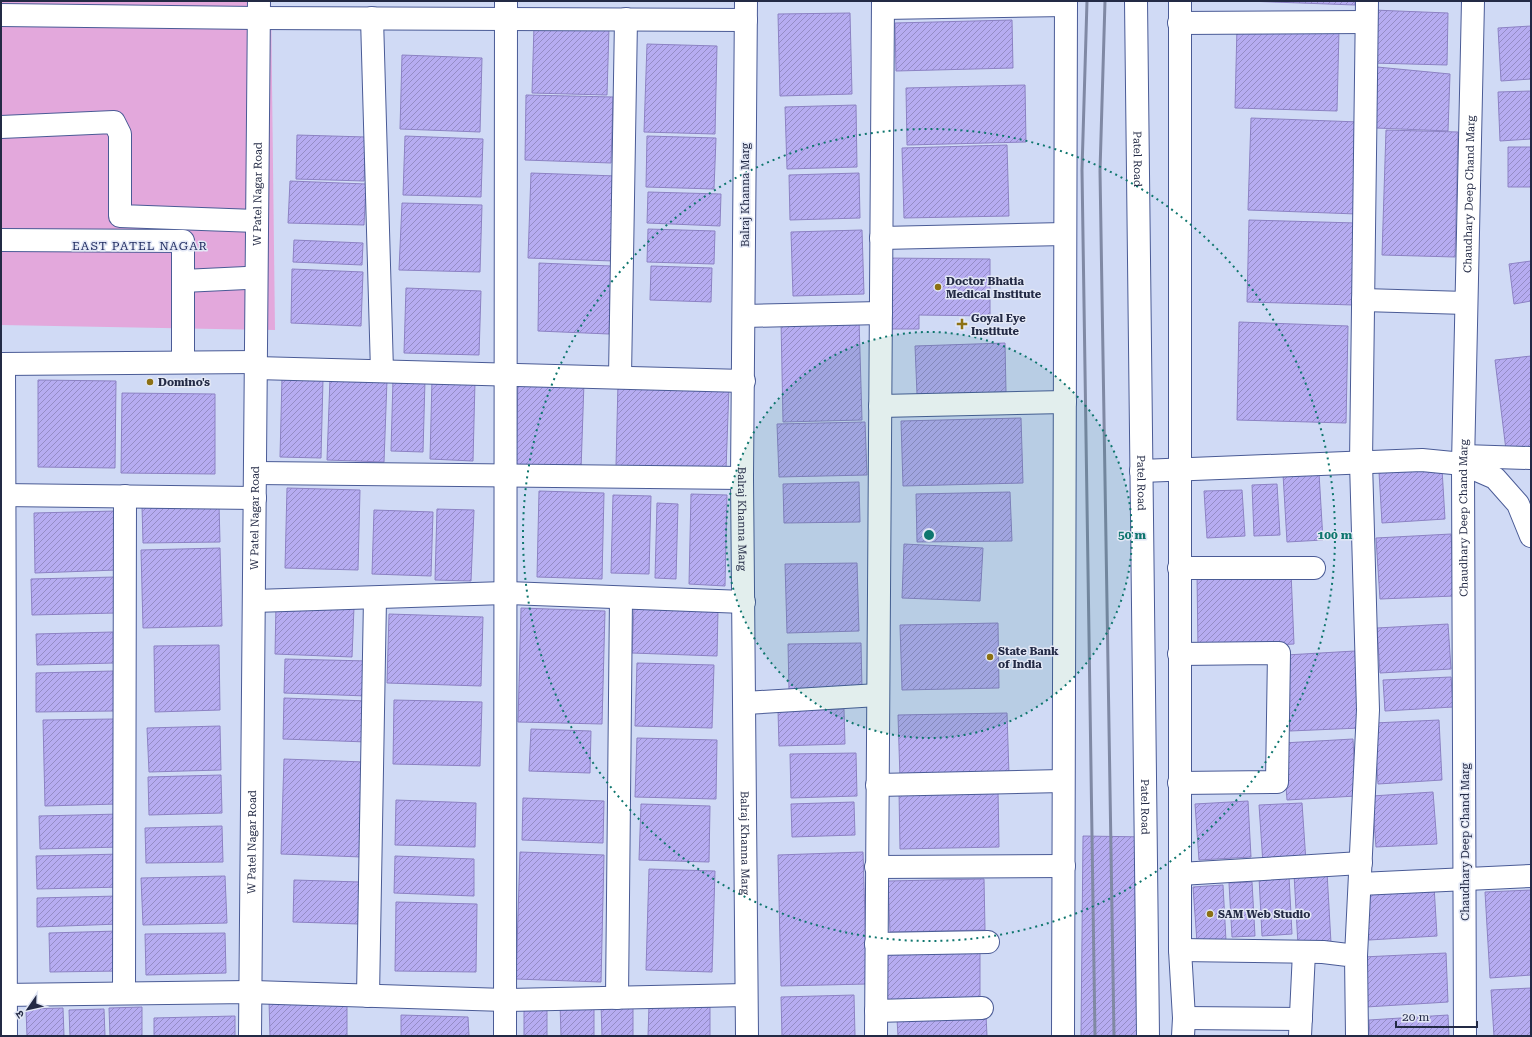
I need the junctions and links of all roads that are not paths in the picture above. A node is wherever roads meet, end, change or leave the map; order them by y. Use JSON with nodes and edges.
{"nodes":[{"id":1,"x":1136,"y":1,"type":"edge"},
{"id":2,"x":1180,"y":1,"type":"edge"},
{"id":3,"x":1473,"y":1,"type":"edge"},
{"id":4,"x":1066,"y":3,"type":"edge"},
{"id":5,"x":883,"y":5,"type":"edge"},
{"id":6,"x":259,"y":10,"type":"edge"},
{"id":7,"x":506,"y":10,"type":"edge"},
{"id":8,"x":746,"y":10,"type":"edge"},
{"id":9,"x":1366,"y":11,"type":"edge"},
{"id":10,"x":1,"y":15,"type":"edge"},
{"id":11,"x":372,"y":18,"type":"junction"},
{"id":12,"x":626,"y":19,"type":"junction"},
{"id":13,"x":1180,"y":23,"type":"junction"},
{"id":14,"x":1,"y":127,"type":"edge"},
{"id":15,"x":257,"y":221,"type":"junction"},
{"id":16,"x":1065,"y":234,"type":"junction"},
{"id":17,"x":882,"y":238,"type":"junction"},
{"id":18,"x":1,"y":240,"type":"edge"},
{"id":19,"x":246,"y":278,"type":"dead end"},
{"id":20,"x":183,"y":281,"type":"junction"},
{"id":21,"x":1363,"y":300,"type":"junction"},
{"id":22,"x":1466,"y":303,"type":"junction"},
{"id":23,"x":881,"y":313,"type":"junction"},
{"id":24,"x":745,"y":316,"type":"junction"},
{"id":25,"x":183,"y":362,"type":"junction"},
{"id":26,"x":2,"y":364,"type":"edge"},
{"id":27,"x":256,"y":365,"type":"junction"},
{"id":28,"x":382,"y":371,"type":"junction"},
{"id":29,"x":506,"y":374,"type":"junction"},
{"id":30,"x":620,"y":377,"type":"junction"},
{"id":31,"x":744,"y":380,"type":"junction"},
{"id":32,"x":1064,"y":402,"type":"junction"},
{"id":33,"x":880,"y":406,"type":"junction"},
{"id":34,"x":1530,"y":458,"type":"edge"},
{"id":35,"x":1463,"y":460,"type":"junction"},
{"id":36,"x":1361,"y":462,"type":"junction"},
{"id":37,"x":1142,"y":471,"type":"junction"},
{"id":38,"x":1179,"y":471,"type":"junction"},
{"id":39,"x":256,"y":473,"type":"junction"},
{"id":40,"x":506,"y":476,"type":"junction"},
{"id":41,"x":742,"y":478,"type":"junction"},
{"id":42,"x":3,"y":495,"type":"edge"},
{"id":43,"x":125,"y":496,"type":"junction"},
{"id":44,"x":254,"y":498,"type":"junction"},
{"id":45,"x":1531,"y":536,"type":"edge"},
{"id":46,"x":1179,"y":568,"type":"junction"},
{"id":47,"x":1314,"y":568,"type":"dead end"},
{"id":48,"x":505,"y":593,"type":"junction"},
{"id":49,"x":376,"y":598,"type":"junction"},
{"id":50,"x":621,"y":598,"type":"junction"},
{"id":51,"x":254,"y":601,"type":"junction"},
{"id":52,"x":744,"y":602,"type":"junction"},
{"id":53,"x":1179,"y":654,"type":"junction"},
{"id":54,"x":878,"y":695,"type":"junction"},
{"id":55,"x":744,"y":703,"type":"junction"},
{"id":56,"x":1063,"y":781,"type":"junction"},
{"id":57,"x":1179,"y":783,"type":"junction"},
{"id":58,"x":877,"y":785,"type":"junction"},
{"id":59,"x":1064,"y":866,"type":"junction"},
{"id":60,"x":876,"y":867,"type":"junction"},
{"id":61,"x":1180,"y":874,"type":"junction"},
{"id":62,"x":1361,"y":874,"type":"junction"},
{"id":63,"x":1531,"y":876,"type":"edge"},
{"id":64,"x":1465,"y":879,"type":"junction"},
{"id":65,"x":988,"y":942,"type":"dead end"},
{"id":66,"x":876,"y":944,"type":"junction"},
{"id":67,"x":1180,"y":950,"type":"junction"},
{"id":68,"x":1304,"y":952,"type":"junction"},
{"id":69,"x":1356,"y":956,"type":"junction"},
{"id":70,"x":250,"y":992,"type":"junction"},
{"id":71,"x":124,"y":993,"type":"junction"},
{"id":72,"x":3,"y":995,"type":"edge"},
{"id":73,"x":746,"y":995,"type":"junction"},
{"id":74,"x":368,"y":996,"type":"junction"},
{"id":75,"x":617,"y":998,"type":"junction"},
{"id":76,"x":505,"y":1000,"type":"junction"},
{"id":77,"x":982,"y":1008,"type":"dead end"},
{"id":78,"x":876,"y":1011,"type":"junction"},
{"id":79,"x":1184,"y":1027,"type":"edge"},
{"id":80,"x":1300,"y":1027,"type":"edge"},
{"id":81,"x":6,"y":1036,"type":"edge"},
{"id":82,"x":250,"y":1036,"type":"edge"},
{"id":83,"x":505,"y":1036,"type":"edge"},
{"id":84,"x":747,"y":1036,"type":"edge"},
{"id":85,"x":876,"y":1036,"type":"edge"},
{"id":86,"x":1063,"y":1036,"type":"edge"},
{"id":87,"x":1148,"y":1036,"type":"edge"},
{"id":88,"x":1357,"y":1036,"type":"edge"},
{"id":89,"x":1465,"y":1036,"type":"edge"}],
"edges":[{"from":1,"to":37,"type":"street","name":"Patel Road"},
{"from":2,"to":13,"type":"street"},
{"from":3,"to":22,"type":"street","name":"Chaudhary Deep Chand Marg"},
{"from":4,"to":5,"type":"street"},
{"from":4,"to":16,"type":"street"},
{"from":5,"to":17,"type":"street"},
{"from":6,"to":10,"type":"street"},
{"from":6,"to":11,"type":"street"},
{"from":6,"to":15,"type":"street","name":"W Patel Nagar Road"},
{"from":7,"to":11,"type":"street"},
{"from":7,"to":12,"type":"street"},
{"from":7,"to":29,"type":"street"},
{"from":8,"to":12,"type":"street"},
{"from":8,"to":24,"type":"street","name":"Balraj Khanna Marg"},
{"from":9,"to":13,"type":"street"},
{"from":9,"to":21,"type":"street"},
{"from":11,"to":28,"type":"street"},
{"from":12,"to":30,"type":"street"},
{"from":13,"to":38,"type":"street"},
{"from":14,"to":15,"type":"street"},
{"from":15,"to":27,"type":"street","name":"W Patel Nagar Road"},
{"from":16,"to":17,"type":"street"},
{"from":16,"to":32,"type":"street"},
{"from":17,"to":23,"type":"street"},
{"from":18,"to":20,"type":"street"},
{"from":19,"to":20,"type":"street"},
{"from":20,"to":25,"type":"street"},
{"from":21,"to":22,"type":"street"},
{"from":21,"to":36,"type":"street"},
{"from":22,"to":35,"type":"street","name":"Chaudhary Deep Chand Marg"},
{"from":23,"to":24,"type":"street"},
{"from":23,"to":33,"type":"street"},
{"from":24,"to":31,"type":"street","name":"Balraj Khanna Marg"},
{"from":25,"to":26,"type":"street"},
{"from":25,"to":27,"type":"street"},
{"from":26,"to":42,"type":"street"},
{"from":27,"to":28,"type":"street"},
{"from":27,"to":39,"type":"street","name":"W Patel Nagar Road"},
{"from":28,"to":29,"type":"street"},
{"from":29,"to":30,"type":"street"},
{"from":29,"to":40,"type":"street"},
{"from":30,"to":31,"type":"street"},
{"from":31,"to":41,"type":"street","name":"Balraj Khanna Marg"},
{"from":32,"to":33,"type":"street"},
{"from":32,"to":56,"type":"street"},
{"from":33,"to":54,"type":"street"},
{"from":34,"to":35,"type":"street"},
{"from":35,"to":36,"type":"street"},
{"from":35,"to":45,"type":"street"},
{"from":35,"to":64,"type":"street","name":"Chaudhary Deep Chand Marg"},
{"from":36,"to":38,"type":"street"},
{"from":36,"to":62,"type":"street"},
{"from":37,"to":38,"type":"street"},
{"from":37,"to":87,"type":"street","name":"Patel Road"},
{"from":38,"to":46,"type":"street"},
{"from":39,"to":40,"type":"street"},
{"from":39,"to":44,"type":"street","name":"W Patel Nagar Road"},
{"from":40,"to":41,"type":"street"},
{"from":40,"to":48,"type":"street"},
{"from":41,"to":52,"type":"street","name":"Balraj Khanna Marg"},
{"from":42,"to":43,"type":"street"},
{"from":42,"to":72,"type":"street"},
{"from":43,"to":44,"type":"street"},
{"from":43,"to":71,"type":"street"},
{"from":44,"to":51,"type":"street","name":"W Patel Nagar Road"},
{"from":46,"to":47,"type":"street"},
{"from":46,"to":53,"type":"street"},
{"from":48,"to":49,"type":"street"},
{"from":48,"to":50,"type":"street"},
{"from":48,"to":76,"type":"street"},
{"from":49,"to":51,"type":"street"},
{"from":49,"to":74,"type":"street"},
{"from":50,"to":52,"type":"street"},
{"from":50,"to":75,"type":"street"},
{"from":51,"to":70,"type":"street","name":"W Patel Nagar Road"},
{"from":52,"to":55,"type":"street","name":"Balraj Khanna Marg"},
{"from":53,"to":57,"type":"street"},
{"from":53,"to":57,"type":"street"},
{"from":54,"to":55,"type":"street"},
{"from":54,"to":58,"type":"street"},
{"from":55,"to":73,"type":"street","name":"Balraj Khanna Marg"},
{"from":56,"to":58,"type":"street"},
{"from":56,"to":59,"type":"street"},
{"from":57,"to":61,"type":"street"},
{"from":58,"to":60,"type":"street"},
{"from":59,"to":60,"type":"street"},
{"from":59,"to":86,"type":"street"},
{"from":60,"to":66,"type":"street"},
{"from":61,"to":62,"type":"street"},
{"from":61,"to":67,"type":"street"},
{"from":62,"to":64,"type":"street"},
{"from":62,"to":69,"type":"street"},
{"from":63,"to":64,"type":"street"},
{"from":64,"to":89,"type":"street","name":"Chaudhary Deep Chand Marg"},
{"from":65,"to":66,"type":"street"},
{"from":66,"to":78,"type":"street"},
{"from":67,"to":68,"type":"street"},
{"from":67,"to":79,"type":"street"},
{"from":68,"to":69,"type":"street"},
{"from":68,"to":80,"type":"street"},
{"from":69,"to":88,"type":"street"},
{"from":70,"to":71,"type":"street"},
{"from":70,"to":74,"type":"street"},
{"from":70,"to":82,"type":"street","name":"W Patel Nagar Road"},
{"from":71,"to":72,"type":"street"},
{"from":72,"to":81,"type":"street"},
{"from":73,"to":75,"type":"street"},
{"from":73,"to":84,"type":"street","name":"Balraj Khanna Marg"},
{"from":74,"to":76,"type":"street"},
{"from":75,"to":76,"type":"street"},
{"from":76,"to":83,"type":"street"},
{"from":77,"to":78,"type":"street"},
{"from":78,"to":85,"type":"street"},
{"from":79,"to":80,"type":"street"}]}
